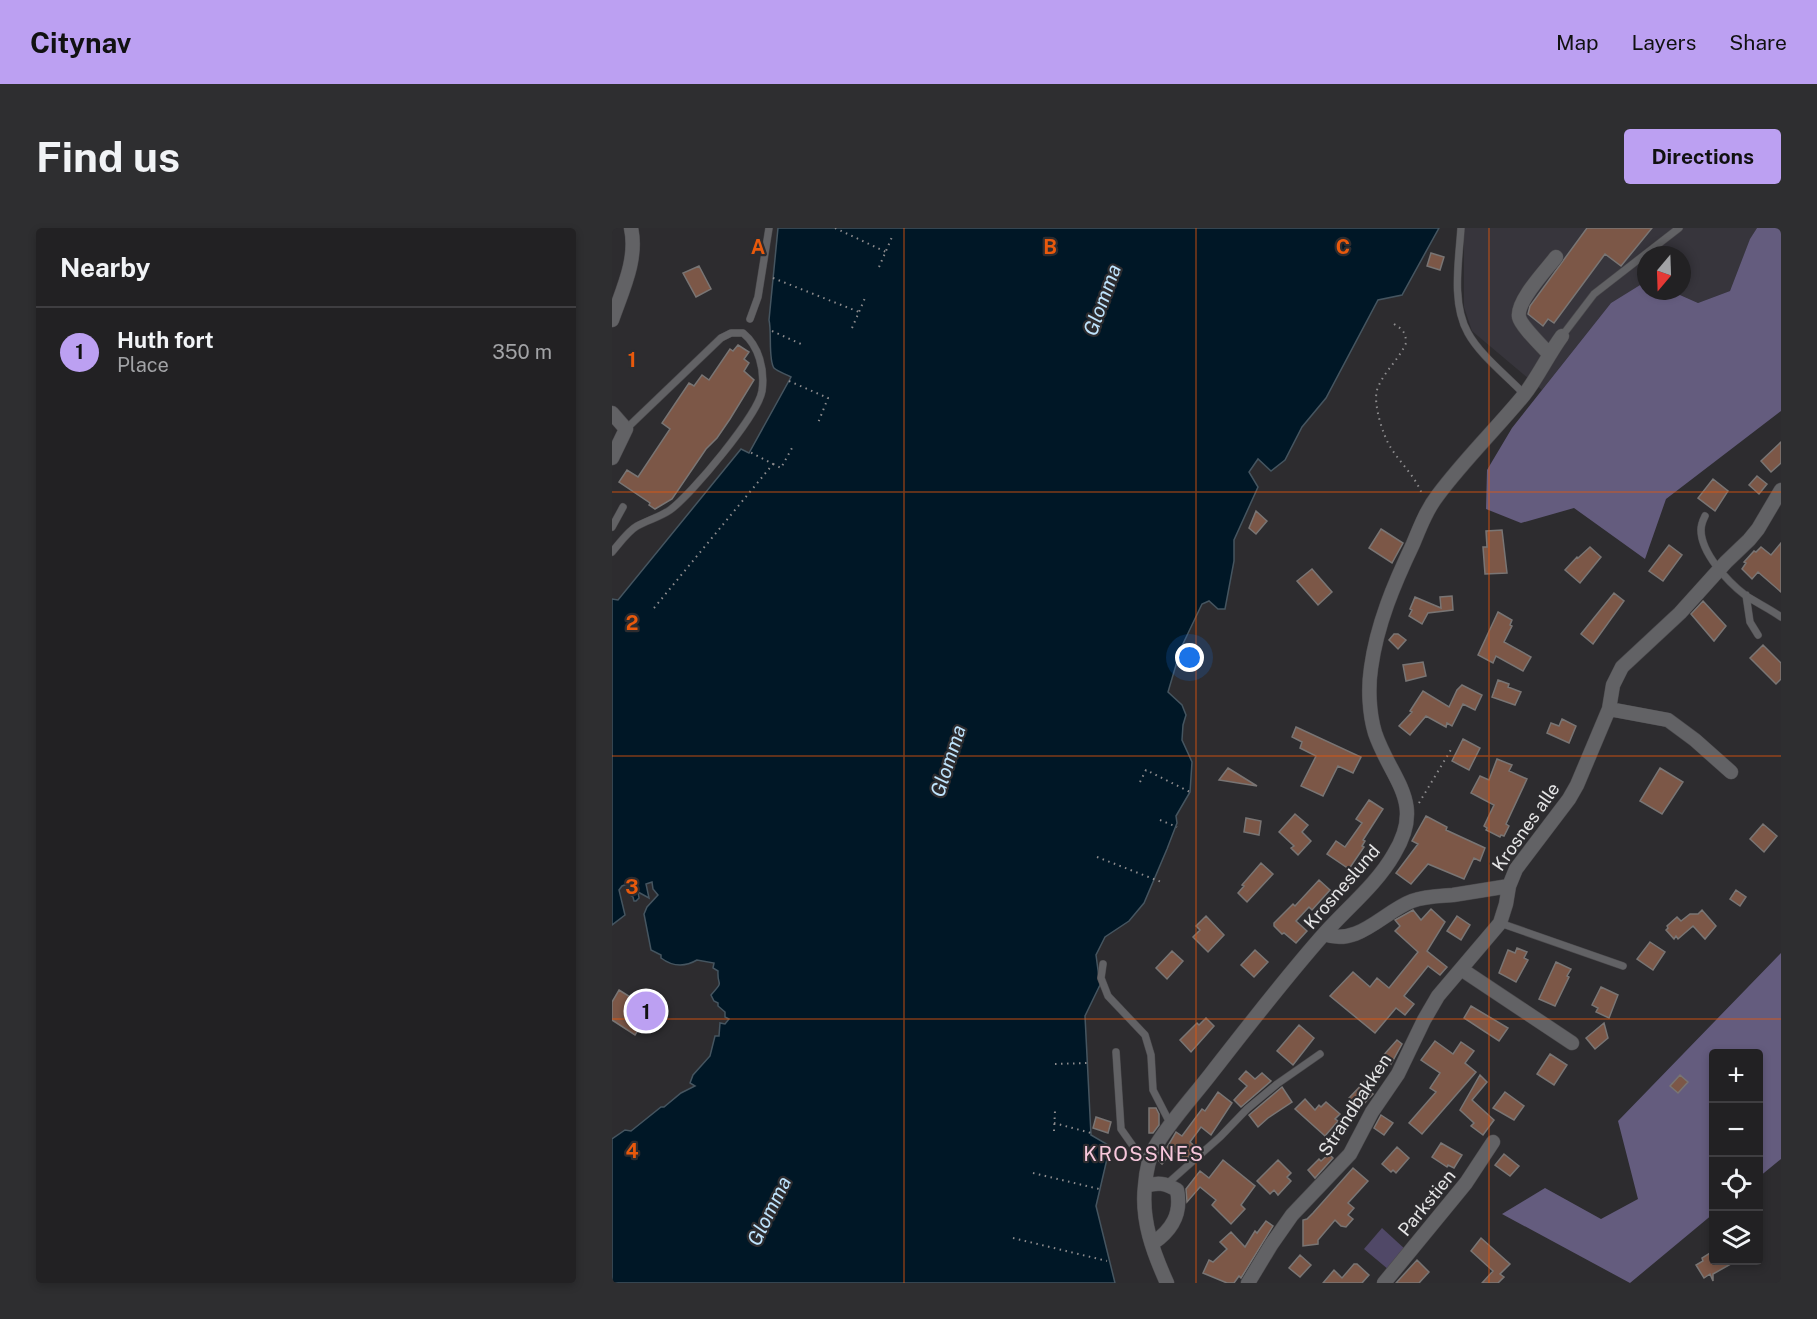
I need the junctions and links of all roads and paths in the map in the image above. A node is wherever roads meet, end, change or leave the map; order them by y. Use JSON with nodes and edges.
{"nodes":[{"id":1,"x":631,"y":228,"type":"edge"},
{"id":2,"x":769,"y":228,"type":"edge"},
{"id":3,"x":835,"y":228,"type":"edge"},
{"id":4,"x":1461,"y":228,"type":"edge"},
{"id":5,"x":1679,"y":228,"type":"edge"},
{"id":6,"x":892,"y":237,"type":"dead end"},
{"id":7,"x":886,"y":252,"type":"junction"},
{"id":8,"x":1556,"y":257,"type":"dead end"},
{"id":9,"x":879,"y":267,"type":"dead end"},
{"id":10,"x":773,"y":278,"type":"dead end"},
{"id":11,"x":865,"y":298,"type":"dead end"},
{"id":12,"x":859,"y":312,"type":"junction"},
{"id":13,"x":750,"y":319,"type":"dead end"},
{"id":14,"x":612,"y":320,"type":"edge"},
{"id":15,"x":1394,"y":324,"type":"dead end"},
{"id":16,"x":852,"y":328,"type":"dead end"},
{"id":17,"x":772,"y":332,"type":"dead end"},
{"id":18,"x":1562,"y":336,"type":"joint"},
{"id":19,"x":801,"y":345,"type":"dead end"},
{"id":20,"x":1549,"y":354,"type":"junction"},
{"id":21,"x":789,"y":381,"type":"dead end"},
{"id":22,"x":1524,"y":394,"type":"junction"},
{"id":23,"x":612,"y":412,"type":"edge"},
{"id":24,"x":818,"y":423,"type":"dead end"},
{"id":25,"x":626,"y":429,"type":"junction"},
{"id":26,"x":792,"y":448,"type":"dead end"},
{"id":27,"x":750,"y":452,"type":"dead end"},
{"id":28,"x":612,"y":458,"type":"edge"},
{"id":29,"x":773,"y":464,"type":"junction"},
{"id":30,"x":1781,"y":490,"type":"edge"},
{"id":31,"x":623,"y":507,"type":"dead end"},
{"id":32,"x":1430,"y":507,"type":"junction"},
{"id":33,"x":1705,"y":516,"type":"dead end"},
{"id":34,"x":612,"y":527,"type":"edge"},
{"id":35,"x":612,"y":552,"type":"edge"},
{"id":36,"x":1719,"y":571,"type":"junction"},
{"id":37,"x":1746,"y":595,"type":"junction"},
{"id":38,"x":654,"y":608,"type":"dead end"},
{"id":39,"x":1781,"y":617,"type":"edge"},
{"id":40,"x":1758,"y":635,"type":"dead end"},
{"id":41,"x":1609,"y":709,"type":"junction"},
{"id":42,"x":1452,"y":748,"type":"dead end"},
{"id":43,"x":1731,"y":772,"type":"dead end"},
{"id":44,"x":1140,"y":782,"type":"dead end"},
{"id":45,"x":1190,"y":792,"type":"dead end"},
{"id":46,"x":1407,"y":806,"type":"junction"},
{"id":47,"x":1160,"y":820,"type":"dead end"},
{"id":48,"x":1177,"y":827,"type":"dead end"},
{"id":49,"x":1097,"y":857,"type":"dead end"},
{"id":50,"x":1164,"y":883,"type":"dead end"},
{"id":51,"x":1509,"y":886,"type":"junction"},
{"id":52,"x":1500,"y":923,"type":"junction"},
{"id":53,"x":1324,"y":934,"type":"junction"},
{"id":54,"x":1103,"y":964,"type":"dead end"},
{"id":55,"x":1623,"y":966,"type":"dead end"},
{"id":56,"x":1461,"y":969,"type":"junction"},
{"id":57,"x":1572,"y":1042,"type":"dead end"},
{"id":58,"x":1116,"y":1052,"type":"dead end"},
{"id":59,"x":1320,"y":1054,"type":"dead end"},
{"id":60,"x":1087,"y":1063,"type":"dead end"},
{"id":61,"x":1055,"y":1064,"type":"dead end"},
{"id":62,"x":1055,"y":1111,"type":"dead end"},
{"id":63,"x":1054,"y":1123,"type":"junction"},
{"id":64,"x":1171,"y":1125,"type":"junction"},
{"id":65,"x":1054,"y":1131,"type":"dead end"},
{"id":66,"x":1091,"y":1132,"type":"dead end"},
{"id":67,"x":1493,"y":1142,"type":"dead end"},
{"id":68,"x":1148,"y":1162,"type":"junction"},
{"id":69,"x":1033,"y":1173,"type":"dead end"},
{"id":70,"x":1167,"y":1184,"type":"junction"},
{"id":71,"x":1145,"y":1186,"type":"junction"},
{"id":72,"x":1099,"y":1189,"type":"dead end"},
{"id":73,"x":1013,"y":1238,"type":"dead end"},
{"id":74,"x":1153,"y":1244,"type":"junction"},
{"id":75,"x":1107,"y":1261,"type":"dead end"},
{"id":76,"x":1167,"y":1283,"type":"edge"},
{"id":77,"x":1248,"y":1283,"type":"edge"},
{"id":78,"x":1384,"y":1283,"type":"edge"}],
"edges":[{"from":1,"to":14,"type":"street"},
{"from":2,"to":13,"type":"lane"},
{"from":3,"to":7,"type":"path"},
{"from":4,"to":22,"type":"lane"},
{"from":5,"to":18,"type":"lane","name":"Krosneslund"},
{"from":6,"to":7,"type":"path"},
{"from":7,"to":9,"type":"path"},
{"from":8,"to":20,"type":"street"},
{"from":10,"to":12,"type":"path"},
{"from":11,"to":12,"type":"path"},
{"from":12,"to":16,"type":"path"},
{"from":15,"to":32,"type":"path"},
{"from":17,"to":19,"type":"path"},
{"from":18,"to":20,"type":"street","name":"Krosneslund"},
{"from":20,"to":22,"type":"street","name":"Krosneslund"},
{"from":21,"to":24,"type":"path"},
{"from":22,"to":32,"type":"street","name":"Krosneslund"},
{"from":23,"to":25,"type":"street"},
{"from":25,"to":28,"type":"street"},
{"from":25,"to":35,"type":"lane"},
{"from":26,"to":29,"type":"path"},
{"from":27,"to":29,"type":"path"},
{"from":29,"to":38,"type":"path"},
{"from":30,"to":36,"type":"street","name":"Krosnes alle"},
{"from":31,"to":34,"type":"lane"},
{"from":32,"to":46,"type":"street","name":"Krosneslund"},
{"from":33,"to":36,"type":"lane"},
{"from":36,"to":37,"type":"lane"},
{"from":36,"to":41,"type":"street","name":"Krosnes alle"},
{"from":37,"to":39,"type":"lane"},
{"from":37,"to":40,"type":"lane"},
{"from":41,"to":43,"type":"street"},
{"from":41,"to":51,"type":"street","name":"Krosnes alle"},
{"from":42,"to":46,"type":"path"},
{"from":44,"to":45,"type":"path"},
{"from":46,"to":53,"type":"street","name":"Krosneslund"},
{"from":47,"to":48,"type":"path"},
{"from":49,"to":50,"type":"path"},
{"from":51,"to":52,"type":"street","name":"Strandbakken"},
{"from":51,"to":53,"type":"street","name":"Krosnes alle"},
{"from":52,"to":55,"type":"lane"},
{"from":52,"to":56,"type":"street","name":"Strandbakken"},
{"from":53,"to":64,"type":"street","name":"Krosneslund"},
{"from":54,"to":64,"type":"lane"},
{"from":56,"to":57,"type":"street"},
{"from":56,"to":77,"type":"street","name":"Strandbakken"},
{"from":58,"to":68,"type":"lane"},
{"from":59,"to":70,"type":"lane"},
{"from":60,"to":61,"type":"path"},
{"from":62,"to":63,"type":"path"},
{"from":63,"to":65,"type":"path"},
{"from":63,"to":66,"type":"path"},
{"from":64,"to":68,"type":"street","name":"Krosneslund"},
{"from":67,"to":78,"type":"street","name":"Parkstien"},
{"from":68,"to":71,"type":"street","name":"Krosneslund"},
{"from":69,"to":72,"type":"path"},
{"from":70,"to":71,"type":"street"},
{"from":70,"to":74,"type":"street"},
{"from":71,"to":74,"type":"street","name":"Krosneslund"},
{"from":73,"to":75,"type":"path"},
{"from":74,"to":76,"type":"street","name":"Krosneslund"}]}
